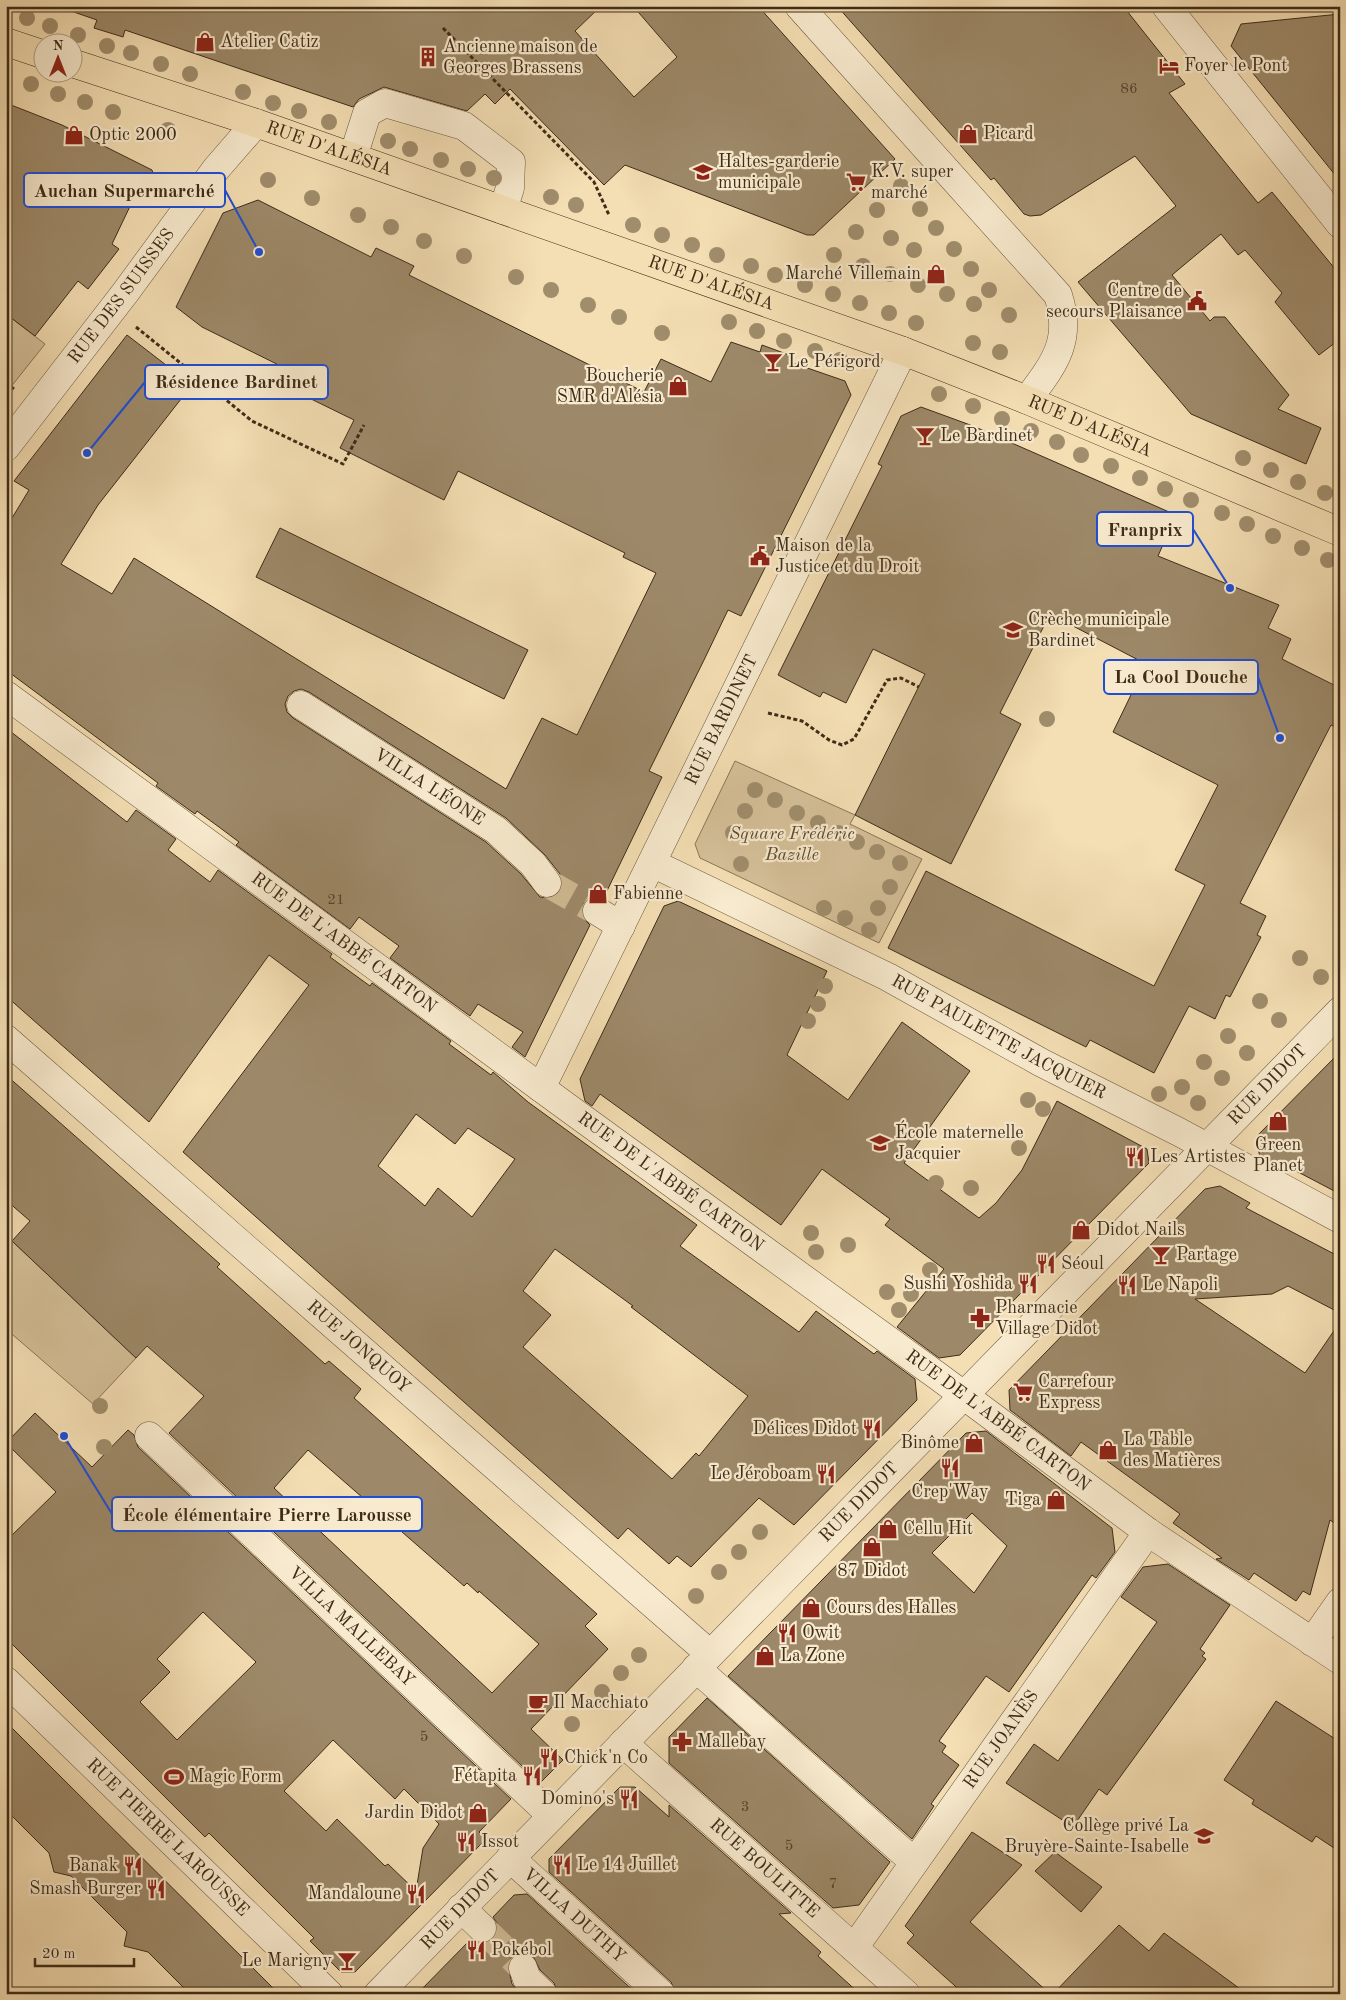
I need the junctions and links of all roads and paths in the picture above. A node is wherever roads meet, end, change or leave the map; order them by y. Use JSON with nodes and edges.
{"nodes":[{"id":1,"x":799,"y":6,"type":"edge"},
{"id":2,"x":1166,"y":6,"type":"edge"},
{"id":3,"x":443,"y":28,"type":"dead end"},
{"id":4,"x":6,"y":42,"type":"edge"},
{"id":5,"x":32,"y":51,"type":"edge"},
{"id":6,"x":82,"y":66,"type":"edge"},
{"id":7,"x":256,"y":123,"type":"junction"},
{"id":8,"x":352,"y":157,"type":"junction"},
{"id":9,"x":504,"y":210,"type":"junction"},
{"id":10,"x":610,"y":217,"type":"dead end"},
{"id":11,"x":1340,"y":224,"type":"edge"},
{"id":12,"x":129,"y":322,"type":"dead end"},
{"id":13,"x":903,"y":351,"type":"junction"},
{"id":14,"x":6,"y":384,"type":"edge"},
{"id":15,"x":11,"y":387,"type":"dead end"},
{"id":16,"x":1027,"y":400,"type":"junction"},
{"id":17,"x":364,"y":425,"type":"dead end"},
{"id":18,"x":6,"y":447,"type":"edge"},
{"id":19,"x":1340,"y":532,"type":"edge"},
{"id":20,"x":918,"y":687,"type":"dead end"},
{"id":21,"x":6,"y":695,"type":"edge"},
{"id":22,"x":301,"y":706,"type":"dead end"},
{"id":23,"x":768,"y":713,"type":"dead end"},
{"id":24,"x":652,"y":862,"type":"junction"},
{"id":25,"x":547,"y":883,"type":"tunnel mouth"},
{"id":26,"x":597,"y":911,"type":"tunnel mouth"},
{"id":27,"x":621,"y":926,"type":"junction"},
{"id":28,"x":1340,"y":1011,"type":"edge"},
{"id":29,"x":6,"y":1039,"type":"edge"},
{"id":30,"x":541,"y":1088,"type":"junction"},
{"id":31,"x":1206,"y":1147,"type":"junction"},
{"id":32,"x":1340,"y":1219,"type":"edge"},
{"id":33,"x":964,"y":1395,"type":"junction"},
{"id":34,"x":149,"y":1436,"type":"dead end"},
{"id":35,"x":1148,"y":1532,"type":"junction"},
{"id":36,"x":1340,"y":1602,"type":"edge"},
{"id":37,"x":1312,"y":1642,"type":"junction"},
{"id":38,"x":1340,"y":1660,"type":"edge"},
{"id":39,"x":703,"y":1661,"type":"junction"},
{"id":40,"x":6,"y":1681,"type":"edge"},
{"id":41,"x":623,"y":1743,"type":"junction"},
{"id":42,"x":552,"y":1816,"type":"junction"},
{"id":43,"x":510,"y":1858,"type":"junction"},
{"id":44,"x":914,"y":1862,"type":"junction"},
{"id":45,"x":461,"y":1908,"type":"junction"},
{"id":46,"x":482,"y":1928,"type":"tunnel mouth"},
{"id":47,"x":854,"y":1948,"type":"junction"},
{"id":48,"x":523,"y":1968,"type":"tunnel mouth"},
{"id":49,"x":329,"y":1994,"type":"edge"},
{"id":50,"x":378,"y":1994,"type":"edge"},
{"id":51,"x":543,"y":1994,"type":"edge"},
{"id":52,"x":660,"y":1994,"type":"edge"},
{"id":53,"x":906,"y":1994,"type":"edge"}],
"edges":[{"from":1,"to":16,"type":"street"},
{"from":2,"to":11,"type":"street"},
{"from":3,"to":10,"type":"path"},
{"from":4,"to":5,"type":"main road"},
{"from":6,"to":7,"type":"main road","name":"RUE D'ALÉSIA"},
{"from":7,"to":8,"type":"main road","name":"RUE D'ALÉSIA"},
{"from":7,"to":18,"type":"street","name":"RUE DES SUISSES"},
{"from":8,"to":9,"type":"main road","name":"RUE D'ALÉSIA"},
{"from":8,"to":9,"type":"street"},
{"from":9,"to":13,"type":"main road","name":"RUE D'ALÉSIA"},
{"from":12,"to":17,"type":"path"},
{"from":13,"to":16,"type":"main road","name":"RUE D'ALÉSIA"},
{"from":13,"to":24,"type":"street","name":"RUE BARDINET"},
{"from":14,"to":15,"type":"path"},
{"from":16,"to":19,"type":"main road","name":"RUE D'ALÉSIA"},
{"from":20,"to":23,"type":"path"},
{"from":21,"to":30,"type":"street","name":"RUE DE L'ABBÉ CARTON"},
{"from":22,"to":25,"type":"street","name":"VILLA LÉONE"},
{"from":24,"to":27,"type":"street","name":"RUE BARDINET"},
{"from":24,"to":31,"type":"street","name":"RUE PAULETTE JACQUIER"},
{"from":26,"to":27,"type":"street"},
{"from":27,"to":30,"type":"street","name":"RUE BARDINET"},
{"from":28,"to":31,"type":"street","name":"RUE DIDOT"},
{"from":29,"to":39,"type":"street","name":"RUE JONQUOY"},
{"from":30,"to":33,"type":"street","name":"RUE DE L'ABBÉ CARTON"},
{"from":31,"to":32,"type":"street","name":"RUE PAULETTE JACQUIER"},
{"from":31,"to":33,"type":"street","name":"RUE DIDOT"},
{"from":33,"to":35,"type":"street","name":"RUE DE L'ABBÉ CARTON"},
{"from":33,"to":39,"type":"street","name":"RUE DIDOT"},
{"from":34,"to":42,"type":"street","name":"VILLA MALLEBAY"},
{"from":35,"to":37,"type":"street","name":"RUE DE L'ABBÉ CARTON"},
{"from":35,"to":44,"type":"street","name":"RUE JOANÈS"},
{"from":36,"to":37,"type":"street"},
{"from":37,"to":38,"type":"street","name":"RUE DE L'ABBÉ CARTON"},
{"from":39,"to":41,"type":"street","name":"RUE DIDOT"},
{"from":39,"to":44,"type":"street","name":"RUE JONQUOY"},
{"from":40,"to":49,"type":"street","name":"RUE PIERRE LAROUSSE"},
{"from":41,"to":42,"type":"street","name":"RUE DIDOT"},
{"from":41,"to":47,"type":"street","name":"RUE BOULITTE"},
{"from":42,"to":43,"type":"street","name":"RUE DIDOT"},
{"from":43,"to":45,"type":"street","name":"RUE DIDOT"},
{"from":43,"to":52,"type":"street","name":"VILLA DUTHY"},
{"from":44,"to":47,"type":"street","name":"RUE JOANÈS"},
{"from":45,"to":46,"type":"street"},
{"from":45,"to":50,"type":"street","name":"RUE DIDOT"},
{"from":47,"to":53,"type":"street","name":"RUE BOULITTE"},
{"from":48,"to":51,"type":"street"}]}
